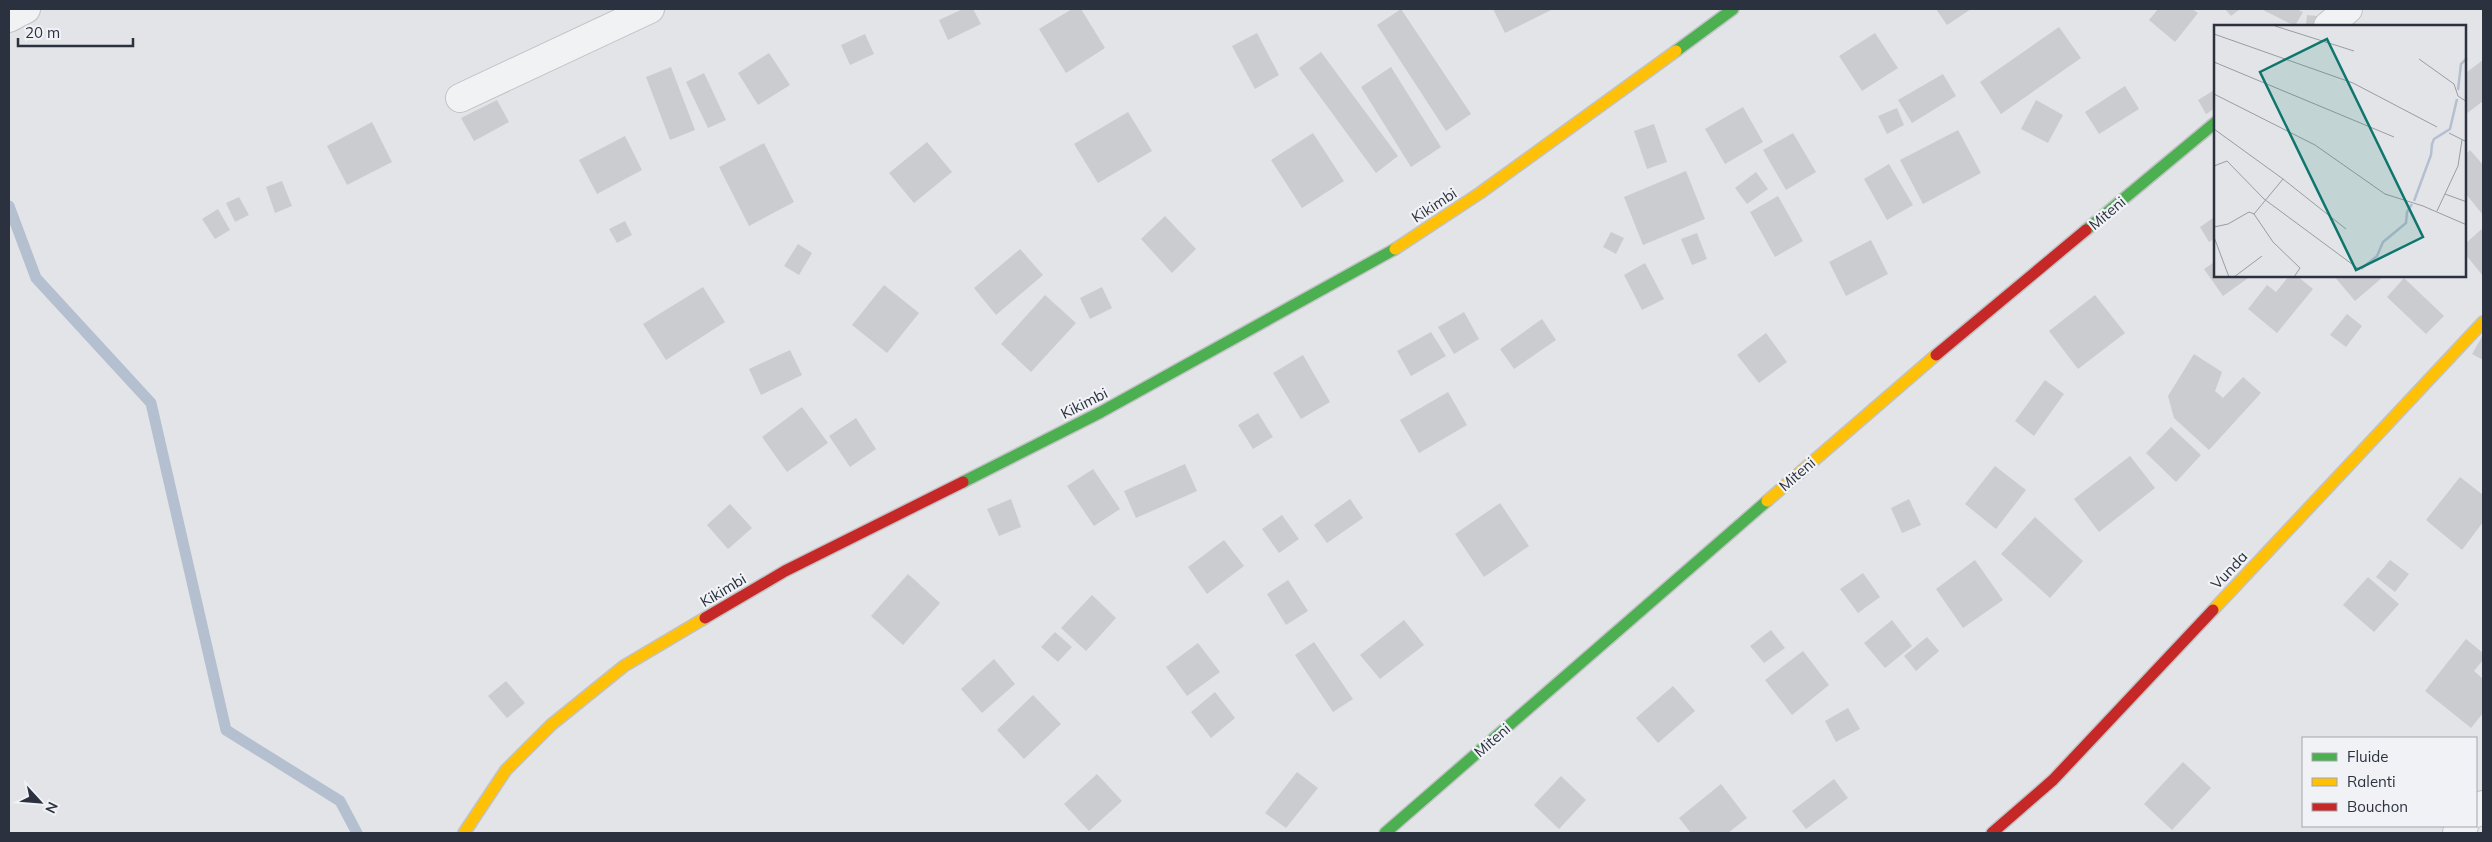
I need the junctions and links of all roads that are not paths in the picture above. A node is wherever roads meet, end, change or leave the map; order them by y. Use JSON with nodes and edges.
{"nodes":[{"id":1,"x":26,"y":9,"type":"edge"},
{"id":2,"x":650,"y":9,"type":"edge"},
{"id":3,"x":1733,"y":9,"type":"edge"},
{"id":4,"x":2348,"y":9,"type":"edge"},
{"id":5,"x":9,"y":18,"type":"edge"},
{"id":6,"x":2329,"y":25,"type":"edge"},
{"id":7,"x":460,"y":98,"type":"dead end"},
{"id":8,"x":2214,"y":124,"type":"edge"},
{"id":9,"x":2483,"y":322,"type":"edge"},
{"id":10,"x":464,"y":833,"type":"edge"},
{"id":11,"x":1385,"y":833,"type":"edge"},
{"id":12,"x":1992,"y":833,"type":"edge"}],
"edges":[{"from":1,"to":5,"type":"street"},
{"from":2,"to":7,"type":"street"},
{"from":3,"to":10,"type":"street","name":"Kikimbi"},
{"from":4,"to":6,"type":"street"},
{"from":8,"to":11,"type":"street","name":"Miteni"},
{"from":9,"to":12,"type":"street","name":"Vunda"}]}
